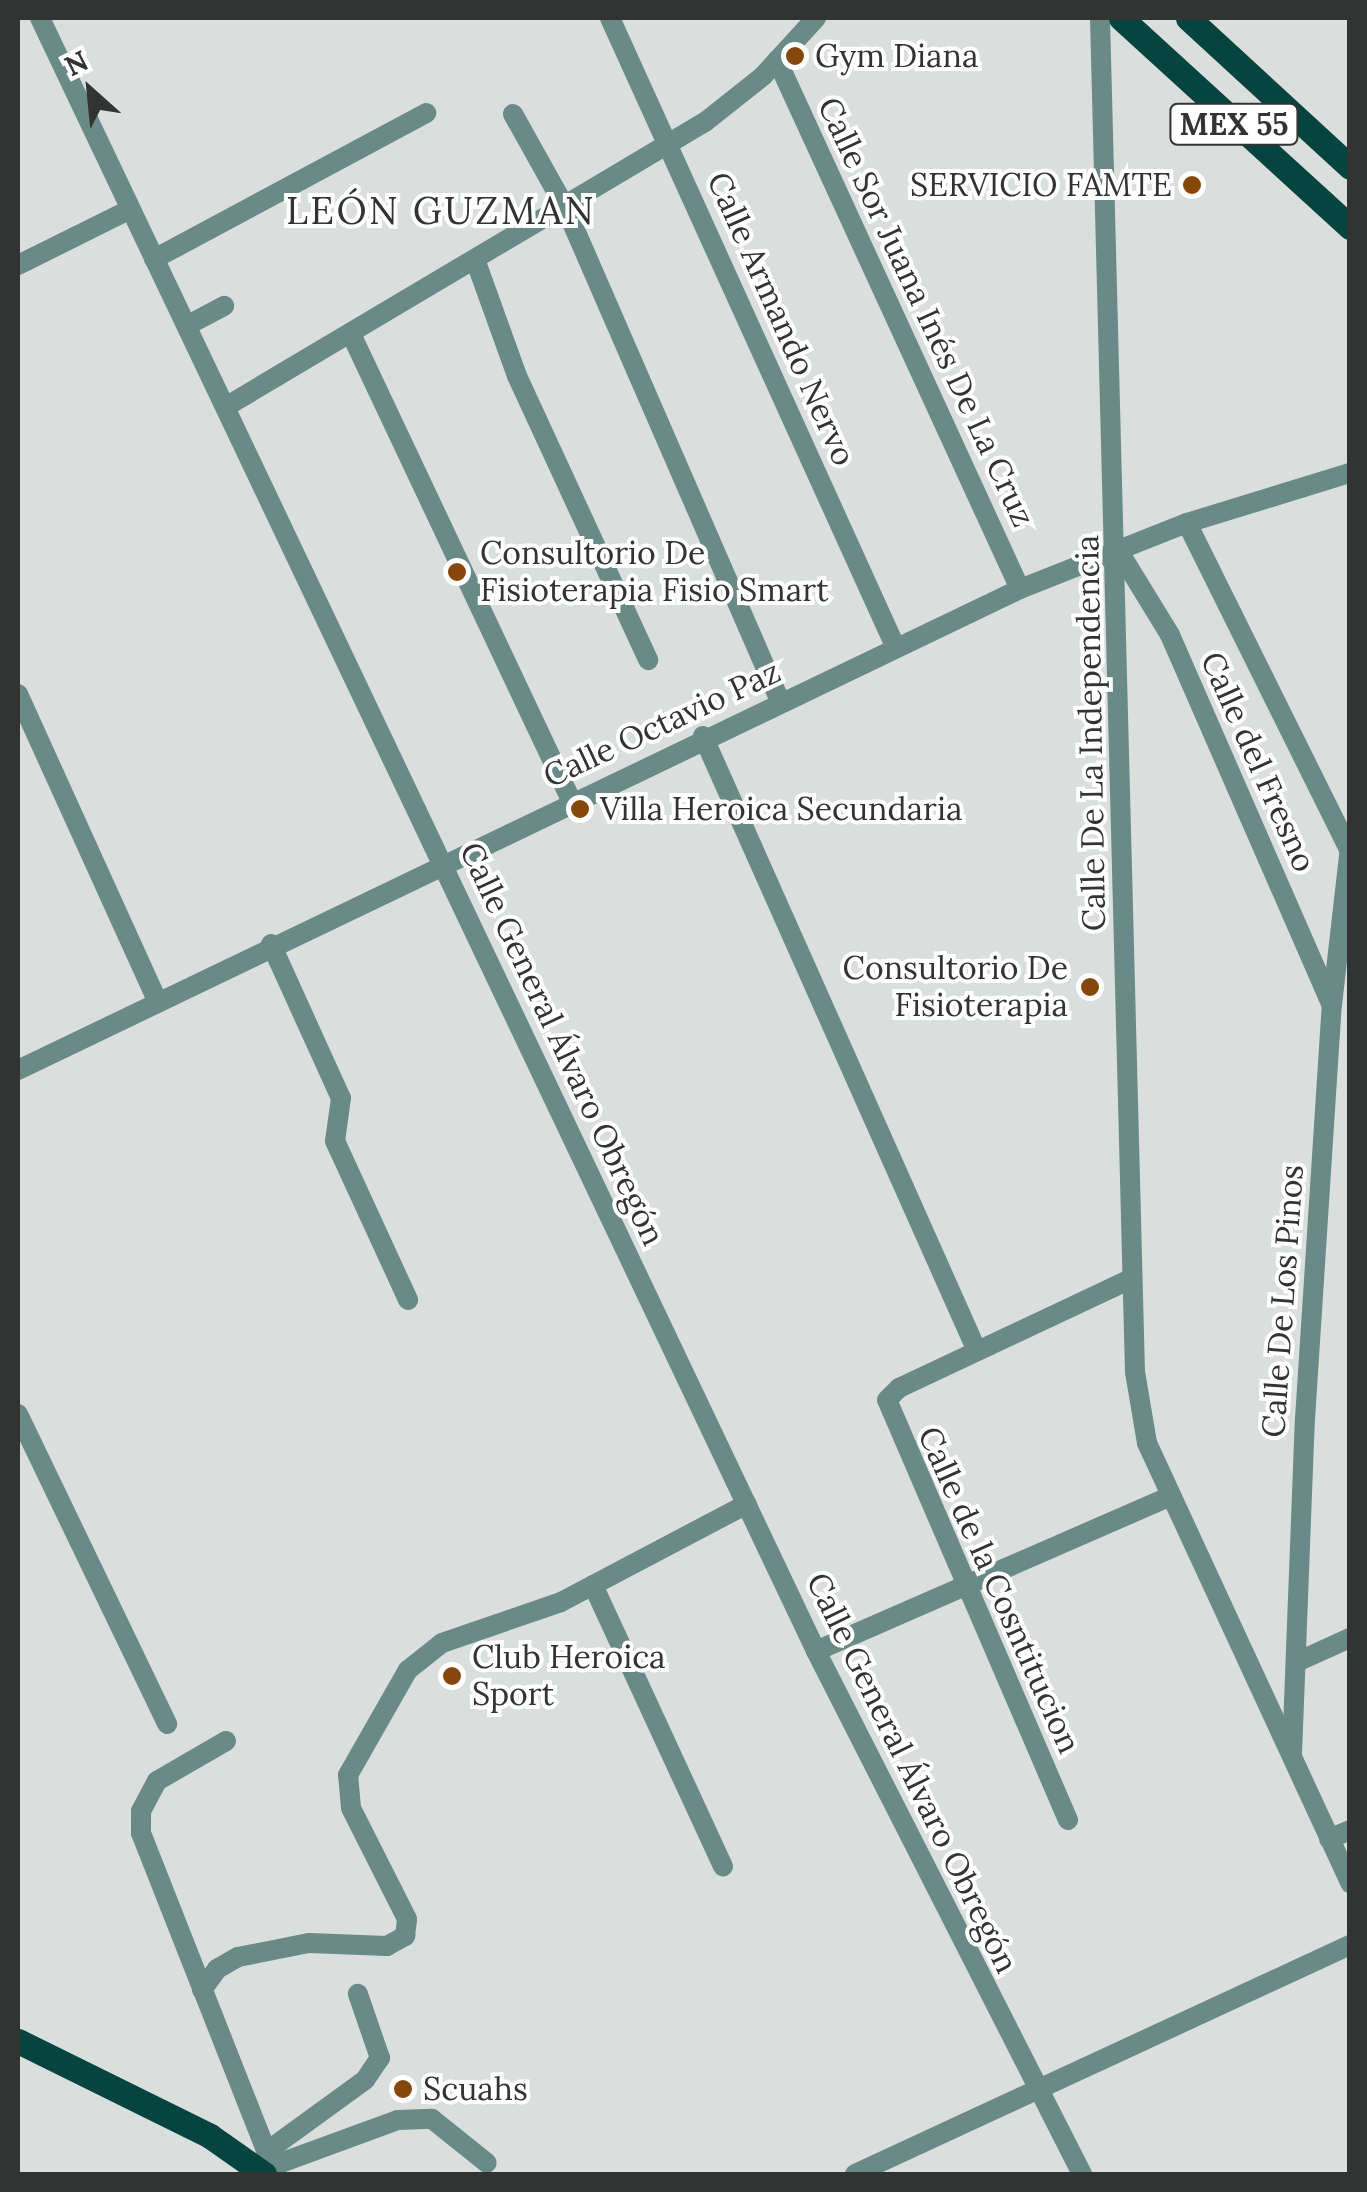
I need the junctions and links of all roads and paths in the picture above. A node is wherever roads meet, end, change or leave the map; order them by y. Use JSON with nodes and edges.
{"nodes":[{"id":1,"x":40,"y":18,"type":"edge"},
{"id":2,"x":610,"y":18,"type":"edge"},
{"id":3,"x":816,"y":18,"type":"edge"},
{"id":4,"x":1100,"y":18,"type":"edge"},
{"id":5,"x":1122,"y":18,"type":"edge"},
{"id":6,"x":1188,"y":18,"type":"edge"},
{"id":7,"x":777,"y":60,"type":"junction"},
{"id":8,"x":426,"y":113,"type":"dead end"},
{"id":9,"x":513,"y":114,"type":"dead end"},
{"id":10,"x":669,"y":143,"type":"junction"},
{"id":11,"x":1350,"y":167,"type":"edge"},
{"id":12,"x":566,"y":209,"type":"junction"},
{"id":13,"x":129,"y":210,"type":"junction"},
{"id":14,"x":1350,"y":226,"type":"edge"},
{"id":15,"x":154,"y":260,"type":"junction"},
{"id":16,"x":476,"y":262,"type":"junction"},
{"id":17,"x":18,"y":266,"type":"edge"},
{"id":18,"x":224,"y":306,"type":"dead end"},
{"id":19,"x":188,"y":325,"type":"junction"},
{"id":20,"x":352,"y":336,"type":"junction"},
{"id":21,"x":227,"y":406,"type":"junction"},
{"id":22,"x":1350,"y":472,"type":"edge"},
{"id":23,"x":1187,"y":523,"type":"junction"},
{"id":24,"x":1118,"y":550,"type":"junction"},
{"id":25,"x":1020,"y":590,"type":"junction"},
{"id":26,"x":895,"y":646,"type":"junction"},
{"id":27,"x":648,"y":660,"type":"dead end"},
{"id":28,"x":18,"y":694,"type":"edge"},
{"id":29,"x":780,"y":701,"type":"junction"},
{"id":30,"x":703,"y":736,"type":"junction"},
{"id":31,"x":571,"y":800,"type":"junction"},
{"id":32,"x":1349,"y":848,"type":"edge"},
{"id":33,"x":444,"y":861,"type":"junction"},
{"id":34,"x":272,"y":944,"type":"junction"},
{"id":35,"x":157,"y":1000,"type":"junction"},
{"id":36,"x":1332,"y":1005,"type":"junction"},
{"id":37,"x":18,"y":1070,"type":"edge"},
{"id":38,"x":1130,"y":1280,"type":"junction"},
{"id":39,"x":408,"y":1300,"type":"dead end"},
{"id":40,"x":977,"y":1351,"type":"junction"},
{"id":41,"x":18,"y":1414,"type":"edge"},
{"id":42,"x":1171,"y":1496,"type":"junction"},
{"id":43,"x":747,"y":1504,"type":"junction"},
{"id":44,"x":963,"y":1584,"type":"junction"},
{"id":45,"x":593,"y":1585,"type":"junction"},
{"id":46,"x":1350,"y":1638,"type":"edge"},
{"id":47,"x":816,"y":1650,"type":"junction"},
{"id":48,"x":1298,"y":1661,"type":"junction"},
{"id":49,"x":168,"y":1724,"type":"dead end"},
{"id":50,"x":226,"y":1740,"type":"dead end"},
{"id":51,"x":1292,"y":1759,"type":"junction"},
{"id":52,"x":1068,"y":1820,"type":"dead end"},
{"id":53,"x":1350,"y":1830,"type":"edge"},
{"id":54,"x":1329,"y":1839,"type":"junction"},
{"id":55,"x":723,"y":1866,"type":"dead end"},
{"id":56,"x":1350,"y":1883,"type":"edge"},
{"id":57,"x":1350,"y":1945,"type":"edge"},
{"id":58,"x":202,"y":1990,"type":"junction"},
{"id":59,"x":358,"y":1994,"type":"dead end"},
{"id":60,"x":18,"y":2041,"type":"edge"},
{"id":61,"x":1039,"y":2092,"type":"junction"},
{"id":62,"x":487,"y":2163,"type":"dead end"},
{"id":63,"x":271,"y":2166,"type":"edge"},
{"id":64,"x":864,"y":2173,"type":"edge"},
{"id":65,"x":1082,"y":2174,"type":"edge"}],
"edges":[{"from":1,"to":13,"type":"street","name":"Calle General Álvaro Obregón"},
{"from":2,"to":10,"type":"street","name":"Calle Armando Nervo"},
{"from":3,"to":7,"type":"street"},
{"from":4,"to":24,"type":"street","name":"Calle De La Independencia"},
{"from":5,"to":14,"type":"main road","number":"MEX 55"},
{"from":6,"to":11,"type":"main road","number":"MEX 55"},
{"from":7,"to":10,"type":"street"},
{"from":7,"to":25,"type":"street","name":"Calle Sor Juana Inés De La Cruz"},
{"from":8,"to":15,"type":"street"},
{"from":9,"to":12,"type":"street"},
{"from":10,"to":12,"type":"street"},
{"from":10,"to":26,"type":"street","name":"Calle Armando Nervo"},
{"from":12,"to":16,"type":"street"},
{"from":12,"to":29,"type":"street"},
{"from":13,"to":15,"type":"street","name":"Calle General Álvaro Obregón"},
{"from":13,"to":17,"type":"street"},
{"from":15,"to":19,"type":"street","name":"Calle General Álvaro Obregón"},
{"from":16,"to":20,"type":"street"},
{"from":16,"to":27,"type":"street"},
{"from":18,"to":19,"type":"street"},
{"from":19,"to":21,"type":"street","name":"Calle General Álvaro Obregón"},
{"from":20,"to":21,"type":"street"},
{"from":20,"to":31,"type":"street"},
{"from":21,"to":33,"type":"street","name":"Calle General Álvaro Obregón"},
{"from":22,"to":23,"type":"street","name":"Calle Octavio Paz"},
{"from":23,"to":24,"type":"street","name":"Calle Octavio Paz"},
{"from":23,"to":32,"type":"street"},
{"from":24,"to":25,"type":"street","name":"Calle Octavio Paz"},
{"from":24,"to":36,"type":"street","name":"Calle del Fresno"},
{"from":24,"to":38,"type":"street","name":"Calle De La Independencia"},
{"from":25,"to":26,"type":"street","name":"Calle Octavio Paz"},
{"from":26,"to":29,"type":"street","name":"Calle Octavio Paz"},
{"from":28,"to":35,"type":"street"},
{"from":29,"to":30,"type":"street","name":"Calle Octavio Paz"},
{"from":30,"to":31,"type":"street","name":"Calle Octavio Paz"},
{"from":30,"to":40,"type":"street"},
{"from":31,"to":33,"type":"street","name":"Calle Octavio Paz"},
{"from":32,"to":36,"type":"street","name":"Calle De Los Pinos"},
{"from":33,"to":34,"type":"street","name":"Calle Octavio Paz"},
{"from":33,"to":43,"type":"street","name":"Calle General Álvaro Obregón"},
{"from":34,"to":35,"type":"street","name":"Calle Octavio Paz"},
{"from":34,"to":39,"type":"street"},
{"from":35,"to":37,"type":"street","name":"Calle Octavio Paz"},
{"from":36,"to":48,"type":"street","name":"Calle De Los Pinos"},
{"from":38,"to":40,"type":"street"},
{"from":38,"to":42,"type":"street","name":"Calle De La Independencia"},
{"from":40,"to":44,"type":"street","name":"Calle de la Cosntitucion"},
{"from":41,"to":49,"type":"street"},
{"from":42,"to":44,"type":"street"},
{"from":42,"to":51,"type":"street","name":"Calle De La Independencia"},
{"from":43,"to":45,"type":"street"},
{"from":43,"to":47,"type":"street","name":"Calle General Álvaro Obregón"},
{"from":44,"to":47,"type":"street"},
{"from":44,"to":52,"type":"street","name":"Calle de la Cosntitucion"},
{"from":45,"to":55,"type":"street"},
{"from":45,"to":58,"type":"street"},
{"from":46,"to":48,"type":"street"},
{"from":47,"to":61,"type":"street","name":"Calle General Álvaro Obregón"},
{"from":48,"to":51,"type":"street","name":"Calle De Los Pinos"},
{"from":50,"to":58,"type":"street"},
{"from":51,"to":54,"type":"street","name":"Calle De La Independencia"},
{"from":53,"to":54,"type":"street"},
{"from":54,"to":56,"type":"street","name":"Calle De La Independencia"},
{"from":57,"to":61,"type":"street"},
{"from":58,"to":63,"type":"street"},
{"from":59,"to":63,"type":"street"},
{"from":60,"to":63,"type":"main road"},
{"from":61,"to":64,"type":"street"},
{"from":61,"to":65,"type":"street","name":"Calle General Álvaro Obregón"},
{"from":62,"to":63,"type":"street"}]}
